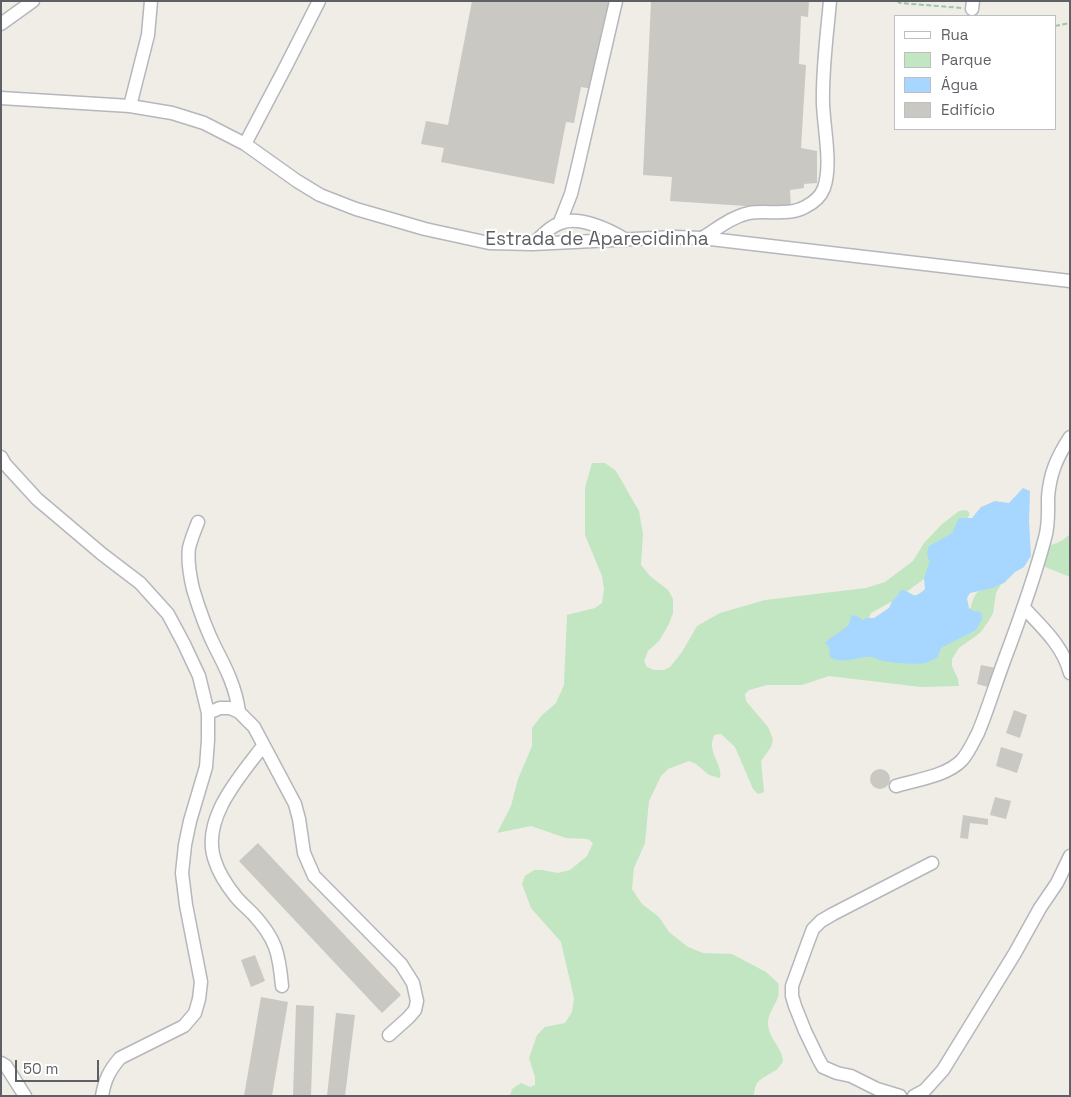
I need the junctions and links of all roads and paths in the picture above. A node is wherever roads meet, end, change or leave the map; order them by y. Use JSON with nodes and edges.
{"nodes":[{"id":1,"x":33,"y":1,"type":"edge"},
{"id":2,"x":151,"y":1,"type":"edge"},
{"id":3,"x":319,"y":1,"type":"edge"},
{"id":4,"x":616,"y":1,"type":"edge"},
{"id":5,"x":830,"y":1,"type":"edge"},
{"id":6,"x":897,"y":1,"type":"edge"},
{"id":7,"x":972,"y":5,"type":"edge"},
{"id":8,"x":1070,"y":23,"type":"edge"},
{"id":9,"x":1,"y":24,"type":"edge"},
{"id":10,"x":1056,"y":26,"type":"edge"},
{"id":11,"x":1,"y":98,"type":"edge"},
{"id":12,"x":130,"y":106,"type":"junction"},
{"id":13,"x":245,"y":144,"type":"junction"},
{"id":14,"x":560,"y":222,"type":"junction"},
{"id":15,"x":702,"y":238,"type":"junction"},
{"id":16,"x":626,"y":240,"type":"junction"},
{"id":17,"x":533,"y":244,"type":"junction"},
{"id":18,"x":1070,"y":281,"type":"edge"},
{"id":19,"x":1070,"y":437,"type":"edge"},
{"id":20,"x":1,"y":457,"type":"edge"},
{"id":21,"x":198,"y":522,"type":"dead end"},
{"id":22,"x":1024,"y":608,"type":"junction"},
{"id":23,"x":1070,"y":673,"type":"edge"},
{"id":24,"x":239,"y":712,"type":"junction"},
{"id":25,"x":208,"y":713,"type":"junction"},
{"id":26,"x":263,"y":746,"type":"junction"},
{"id":27,"x":896,"y":786,"type":"dead end"},
{"id":28,"x":1070,"y":856,"type":"edge"},
{"id":29,"x":932,"y":863,"type":"dead end"},
{"id":30,"x":282,"y":986,"type":"dead end"},
{"id":31,"x":388,"y":1035,"type":"dead end"},
{"id":32,"x":1,"y":1063,"type":"edge"},
{"id":33,"x":24,"y":1096,"type":"edge"},
{"id":34,"x":102,"y":1096,"type":"edge"},
{"id":35,"x":900,"y":1096,"type":"edge"},
{"id":36,"x":914,"y":1096,"type":"edge"}],
"edges":[{"from":1,"to":9,"type":"street"},
{"from":2,"to":12,"type":"street"},
{"from":3,"to":13,"type":"street"},
{"from":4,"to":14,"type":"street"},
{"from":5,"to":15,"type":"street"},
{"from":6,"to":7,"type":"path"},
{"from":8,"to":10,"type":"path"},
{"from":11,"to":12,"type":"street","name":"Estrada de Aparecidinha"},
{"from":12,"to":13,"type":"street","name":"Estrada de Aparecidinha"},
{"from":13,"to":17,"type":"street","name":"Estrada de Aparecidinha"},
{"from":14,"to":16,"type":"street"},
{"from":14,"to":17,"type":"street"},
{"from":15,"to":16,"type":"street","name":"Estrada de Aparecidinha"},
{"from":15,"to":18,"type":"street","name":"Estrada de Aparecidinha"},
{"from":16,"to":17,"type":"street","name":"Estrada de Aparecidinha"},
{"from":19,"to":22,"type":"street"},
{"from":20,"to":25,"type":"street"},
{"from":21,"to":24,"type":"street"},
{"from":22,"to":23,"type":"street"},
{"from":22,"to":27,"type":"street"},
{"from":24,"to":25,"type":"street"},
{"from":24,"to":26,"type":"street"},
{"from":25,"to":34,"type":"street"},
{"from":26,"to":30,"type":"street"},
{"from":26,"to":31,"type":"street"},
{"from":28,"to":36,"type":"street"},
{"from":29,"to":35,"type":"street"},
{"from":32,"to":33,"type":"street"}]}
